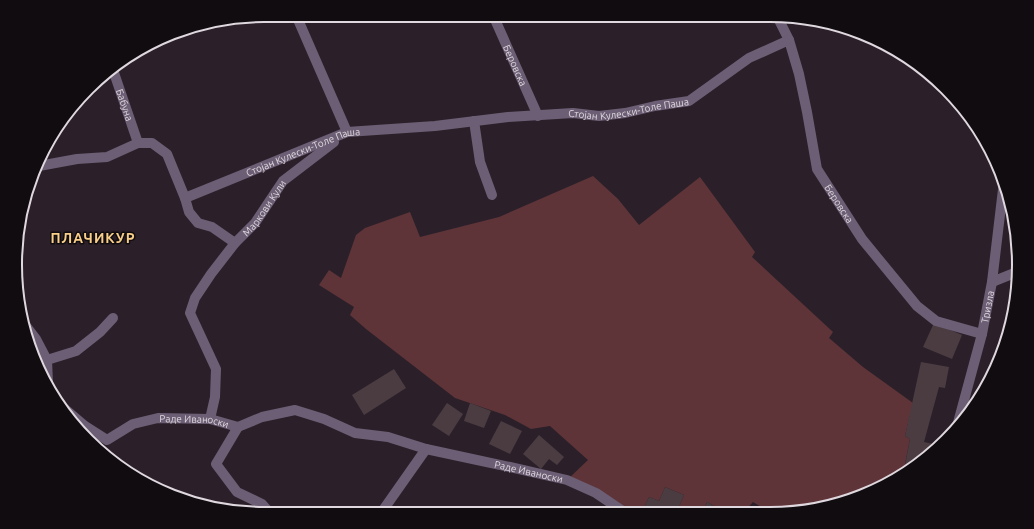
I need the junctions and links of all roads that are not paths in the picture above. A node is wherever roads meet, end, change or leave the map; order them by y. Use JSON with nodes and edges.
{"nodes":[{"id":1,"x":299,"y":22,"type":"edge"},
{"id":2,"x":496,"y":22,"type":"edge"},
{"id":3,"x":780,"y":23,"type":"edge"},
{"id":4,"x":789,"y":40,"type":"junction"},
{"id":5,"x":114,"y":74,"type":"edge"},
{"id":6,"x":538,"y":116,"type":"junction"},
{"id":7,"x":474,"y":121,"type":"junction"},
{"id":8,"x":347,"y":132,"type":"junction"},
{"id":9,"x":138,"y":143,"type":"junction"},
{"id":10,"x":43,"y":165,"type":"edge"},
{"id":11,"x":492,"y":195,"type":"dead end"},
{"id":12,"x":185,"y":198,"type":"junction"},
{"id":13,"x":1003,"y":199,"type":"edge"},
{"id":14,"x":235,"y":243,"type":"junction"},
{"id":15,"x":1011,"y":274,"type":"edge"},
{"id":16,"x":992,"y":282,"type":"junction"},
{"id":17,"x":113,"y":318,"type":"dead end"},
{"id":18,"x":32,"y":334,"type":"edge"},
{"id":19,"x":982,"y":334,"type":"junction"},
{"id":20,"x":47,"y":360,"type":"junction"},
{"id":21,"x":48,"y":373,"type":"edge"},
{"id":22,"x":960,"y":414,"type":"edge"},
{"id":23,"x":210,"y":419,"type":"junction"},
{"id":24,"x":80,"y":422,"type":"edge"},
{"id":25,"x":238,"y":428,"type":"junction"},
{"id":26,"x":426,"y":450,"type":"junction"},
{"id":27,"x":265,"y":507,"type":"edge"},
{"id":28,"x":385,"y":507,"type":"edge"},
{"id":29,"x":617,"y":507,"type":"edge"}],
"edges":[{"from":1,"to":8,"type":"street"},
{"from":2,"to":6,"type":"street","name":"Беровска"},
{"from":3,"to":4,"type":"street","name":"Беровска"},
{"from":4,"to":6,"type":"street","name":"Стојан Кулески-Толе Паша"},
{"from":4,"to":19,"type":"street","name":"Беровска"},
{"from":5,"to":9,"type":"street","name":"Бабуна"},
{"from":6,"to":7,"type":"street","name":"Стојан Кулески-Толе Паша"},
{"from":7,"to":8,"type":"street","name":"Стојан Кулески-Толе Паша"},
{"from":7,"to":11,"type":"street"},
{"from":8,"to":12,"type":"street","name":"Стојан Кулески-Толе Паша"},
{"from":8,"to":14,"type":"street","name":"Маркови Кули"},
{"from":9,"to":10,"type":"street"},
{"from":9,"to":12,"type":"street"},
{"from":12,"to":14,"type":"street"},
{"from":13,"to":16,"type":"street","name":"Тризла"},
{"from":14,"to":23,"type":"street","name":"Маркови Кули"},
{"from":15,"to":16,"type":"street"},
{"from":16,"to":19,"type":"street","name":"Тризла"},
{"from":17,"to":20,"type":"street"},
{"from":18,"to":20,"type":"street"},
{"from":19,"to":22,"type":"street","name":"Тризла"},
{"from":20,"to":21,"type":"street"},
{"from":23,"to":24,"type":"street","name":"Раде Иваноски"},
{"from":23,"to":25,"type":"street","name":"Раде Иваноски"},
{"from":25,"to":26,"type":"street","name":"Раде Иваноски"},
{"from":25,"to":27,"type":"street"},
{"from":26,"to":28,"type":"street"},
{"from":26,"to":29,"type":"street","name":"Раде Иваноски"}]}
